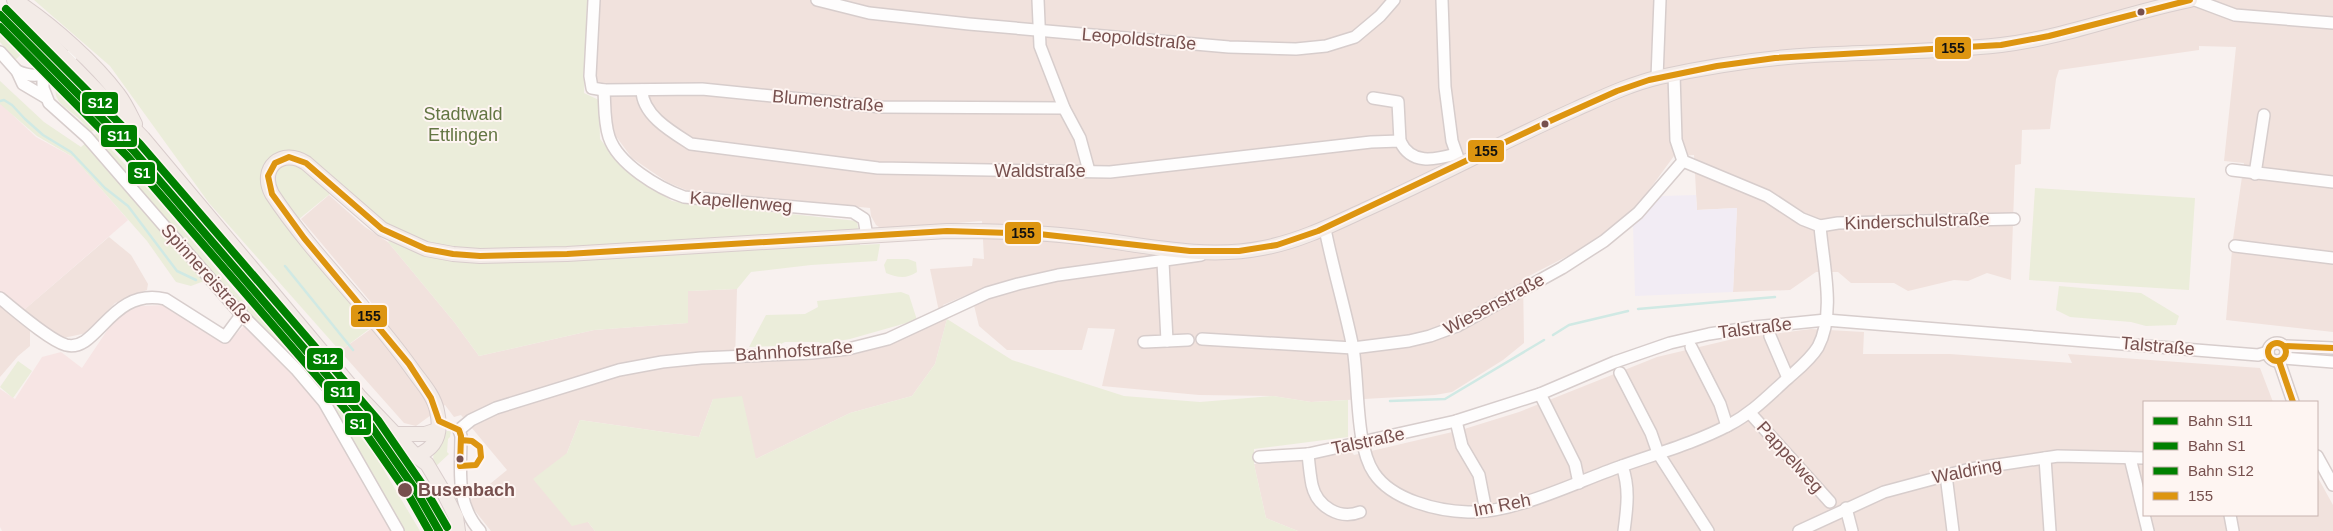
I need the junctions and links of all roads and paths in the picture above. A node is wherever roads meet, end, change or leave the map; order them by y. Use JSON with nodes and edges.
{"nodes":[{"id":1,"x":14,"y":0,"type":"edge"},
{"id":2,"x":594,"y":0,"type":"edge"},
{"id":3,"x":817,"y":0,"type":"edge"},
{"id":4,"x":866,"y":0,"type":"edge"},
{"id":5,"x":1038,"y":0,"type":"edge"},
{"id":6,"x":1394,"y":0,"type":"edge"},
{"id":7,"x":1442,"y":0,"type":"edge"},
{"id":8,"x":1660,"y":0,"type":"edge"},
{"id":9,"x":2195,"y":0,"type":"edge"},
{"id":10,"x":2181,"y":1,"type":"edge"},
{"id":11,"x":870,"y":13,"type":"junction"},
{"id":12,"x":2333,"y":23,"type":"edge"},
{"id":13,"x":37,"y":29,"type":"junction"},
{"id":14,"x":1039,"y":30,"type":"junction"},
{"id":15,"x":0,"y":52,"type":"edge"},
{"id":16,"x":72,"y":55,"type":"junction"},
{"id":17,"x":17,"y":71,"type":"junction"},
{"id":18,"x":46,"y":73,"type":"junction"},
{"id":19,"x":1674,"y":74,"type":"junction"},
{"id":20,"x":1657,"y":78,"type":"junction"},
{"id":21,"x":604,"y":90,"type":"junction"},
{"id":22,"x":642,"y":90,"type":"junction"},
{"id":23,"x":46,"y":97,"type":"junction"},
{"id":24,"x":1373,"y":98,"type":"dead end"},
{"id":25,"x":1064,"y":108,"type":"junction"},
{"id":26,"x":2264,"y":115,"type":"dead end"},
{"id":27,"x":1400,"y":141,"type":"junction"},
{"id":28,"x":1458,"y":159,"type":"junction"},
{"id":29,"x":1683,"y":161,"type":"junction"},
{"id":30,"x":2232,"y":170,"type":"dead end"},
{"id":31,"x":1089,"y":171,"type":"junction"},
{"id":32,"x":2255,"y":174,"type":"junction"},
{"id":33,"x":2333,"y":182,"type":"edge"},
{"id":34,"x":2014,"y":219,"type":"dead end"},
{"id":35,"x":1820,"y":226,"type":"junction"},
{"id":36,"x":1325,"y":229,"type":"junction"},
{"id":37,"x":867,"y":236,"type":"junction"},
{"id":38,"x":2235,"y":246,"type":"dead end"},
{"id":39,"x":1208,"y":252,"type":"junction"},
{"id":40,"x":2333,"y":258,"type":"edge"},
{"id":41,"x":1163,"y":262,"type":"junction"},
{"id":42,"x":0,"y":298,"type":"edge"},
{"id":43,"x":242,"y":314,"type":"junction"},
{"id":44,"x":1826,"y":320,"type":"junction"},
{"id":45,"x":1770,"y":336,"type":"dead end"},
{"id":46,"x":1202,"y":339,"type":"dead end"},
{"id":47,"x":1188,"y":340,"type":"dead end"},
{"id":48,"x":1167,"y":341,"type":"junction"},
{"id":49,"x":1144,"y":342,"type":"dead end"},
{"id":50,"x":2284,"y":346,"type":"junction"},
{"id":51,"x":1691,"y":347,"type":"dead end"},
{"id":52,"x":1353,"y":348,"type":"junction"},
{"id":53,"x":2333,"y":348,"type":"edge"},
{"id":54,"x":2268,"y":352,"type":"junction"},
{"id":55,"x":2282,"y":359,"type":"junction"},
{"id":56,"x":2333,"y":362,"type":"edge"},
{"id":57,"x":1620,"y":373,"type":"dead end"},
{"id":58,"x":1788,"y":378,"type":"junction"},
{"id":59,"x":1542,"y":399,"type":"junction"},
{"id":60,"x":2293,"y":401,"type":"edge"},
{"id":61,"x":1750,"y":413,"type":"junction"},
{"id":62,"x":1456,"y":420,"type":"junction"},
{"id":63,"x":436,"y":426,"type":"junction"},
{"id":64,"x":1728,"y":426,"type":"junction"},
{"id":65,"x":459,"y":430,"type":"junction"},
{"id":66,"x":396,"y":434,"type":"junction"},
{"id":67,"x":1363,"y":442,"type":"junction"},
{"id":68,"x":1658,"y":453,"type":"junction"},
{"id":69,"x":1308,"y":454,"type":"junction"},
{"id":70,"x":416,"y":456,"type":"junction"},
{"id":71,"x":1258,"y":457,"type":"dead end"},
{"id":72,"x":2045,"y":458,"type":"junction"},
{"id":73,"x":2130,"y":458,"type":"junction"},
{"id":74,"x":2143,"y":458,"type":"edge"},
{"id":75,"x":2318,"y":458,"type":"edge"},
{"id":76,"x":1622,"y":466,"type":"junction"},
{"id":77,"x":1946,"y":475,"type":"junction"},
{"id":78,"x":1579,"y":483,"type":"junction"},
{"id":79,"x":2333,"y":485,"type":"edge"},
{"id":80,"x":1830,"y":502,"type":"dead end"},
{"id":81,"x":1846,"y":508,"type":"junction"},
{"id":82,"x":1486,"y":511,"type":"junction"},
{"id":83,"x":2143,"y":511,"type":"edge"},
{"id":84,"x":1360,"y":512,"type":"dead end"},
{"id":85,"x":2144,"y":516,"type":"edge"},
{"id":86,"x":2230,"y":516,"type":"edge"},
{"id":87,"x":398,"y":531,"type":"edge"},
{"id":88,"x":454,"y":531,"type":"edge"},
{"id":89,"x":458,"y":531,"type":"edge"},
{"id":90,"x":480,"y":531,"type":"edge"},
{"id":91,"x":1624,"y":531,"type":"edge"},
{"id":92,"x":1708,"y":531,"type":"edge"},
{"id":93,"x":1799,"y":531,"type":"edge"},
{"id":94,"x":1852,"y":531,"type":"edge"},
{"id":95,"x":1953,"y":531,"type":"edge"},
{"id":96,"x":2050,"y":531,"type":"edge"},
{"id":97,"x":2148,"y":531,"type":"edge"},
{"id":98,"x":2233,"y":531,"type":"edge"}],
"edges":[{"from":1,"to":13,"type":"main road"},
{"from":1,"to":16,"type":"main road"},
{"from":2,"to":21,"type":"street","name":"Blumenstraße"},
{"from":3,"to":11,"type":"street","name":"Leopoldstraße"},
{"from":4,"to":11,"type":"street"},
{"from":5,"to":14,"type":"street"},
{"from":6,"to":14,"type":"street","name":"Leopoldstraße"},
{"from":7,"to":28,"type":"street"},
{"from":8,"to":20,"type":"street"},
{"from":9,"to":12,"type":"street"},
{"from":10,"to":19,"type":"main road"},
{"from":11,"to":14,"type":"street","name":"Leopoldstraße"},
{"from":13,"to":16,"type":"main road"},
{"from":13,"to":18,"type":"street"},
{"from":14,"to":25,"type":"street"},
{"from":15,"to":17,"type":"street","name":"Spinnereistraße"},
{"from":16,"to":18,"type":"street"},
{"from":16,"to":66,"type":"main road"},
{"from":17,"to":18,"type":"street"},
{"from":17,"to":23,"type":"street","name":"Spinnereistraße"},
{"from":18,"to":23,"type":"street"},
{"from":19,"to":20,"type":"main road"},
{"from":19,"to":29,"type":"street"},
{"from":20,"to":28,"type":"main road"},
{"from":21,"to":22,"type":"street","name":"Blumenstraße"},
{"from":21,"to":37,"type":"street","name":"Kapellenweg"},
{"from":22,"to":25,"type":"street","name":"Blumenstraße"},
{"from":22,"to":31,"type":"street","name":"Waldstraße"},
{"from":23,"to":43,"type":"street","name":"Spinnereistraße"},
{"from":24,"to":27,"type":"street"},
{"from":25,"to":31,"type":"street"},
{"from":26,"to":32,"type":"street"},
{"from":27,"to":28,"type":"street"},
{"from":27,"to":31,"type":"street","name":"Waldstraße"},
{"from":28,"to":36,"type":"main road"},
{"from":29,"to":35,"type":"street","name":"Kinderschulstraße"},
{"from":29,"to":52,"type":"street","name":"Wiesenstraße"},
{"from":30,"to":32,"type":"street"},
{"from":32,"to":33,"type":"street"},
{"from":34,"to":35,"type":"street","name":"Kinderschulstraße"},
{"from":35,"to":44,"type":"street","name":"Kinderschulstraße"},
{"from":36,"to":39,"type":"main road"},
{"from":36,"to":52,"type":"street","name":"Im Reh"},
{"from":37,"to":39,"type":"main road"},
{"from":37,"to":63,"type":"main road"},
{"from":38,"to":40,"type":"street"},
{"from":39,"to":41,"type":"street","name":"Bahnhofstraße"},
{"from":41,"to":48,"type":"street"},
{"from":41,"to":65,"type":"street","name":"Bahnhofstraße"},
{"from":42,"to":43,"type":"street"},
{"from":43,"to":87,"type":"street","name":"Spinnereistraße"},
{"from":44,"to":54,"type":"street","name":"Talstraße"},
{"from":44,"to":58,"type":"street","name":"Im Reh"},
{"from":44,"to":59,"type":"street","name":"Talstraße"},
{"from":45,"to":58,"type":"street"},
{"from":46,"to":52,"type":"street","name":"Wiesenstraße"},
{"from":47,"to":48,"type":"street"},
{"from":48,"to":49,"type":"street"},
{"from":50,"to":53,"type":"street","name":"Talstraße"},
{"from":50,"to":54,"type":"street","name":"Talstraße"},
{"from":50,"to":55,"type":"street"},
{"from":51,"to":64,"type":"street"},
{"from":52,"to":67,"type":"street","name":"Im Reh"},
{"from":54,"to":55,"type":"street"},
{"from":55,"to":56,"type":"street"},
{"from":55,"to":60,"type":"street"},
{"from":57,"to":68,"type":"street"},
{"from":58,"to":61,"type":"street","name":"Im Reh"},
{"from":59,"to":62,"type":"street","name":"Talstraße"},
{"from":59,"to":78,"type":"street"},
{"from":61,"to":64,"type":"street","name":"Im Reh"},
{"from":61,"to":80,"type":"street","name":"Pappelweg"},
{"from":62,"to":67,"type":"street","name":"Talstraße"},
{"from":62,"to":82,"type":"street"},
{"from":63,"to":65,"type":"street"},
{"from":63,"to":66,"type":"main road"},
{"from":63,"to":70,"type":"main road"},
{"from":64,"to":68,"type":"street","name":"Im Reh"},
{"from":65,"to":90,"type":"street"},
{"from":66,"to":70,"type":"main road"},
{"from":67,"to":69,"type":"street","name":"Talstraße"},
{"from":67,"to":82,"type":"street","name":"Im Reh"},
{"from":68,"to":76,"type":"street","name":"Im Reh"},
{"from":68,"to":92,"type":"street"},
{"from":69,"to":71,"type":"street","name":"Talstraße"},
{"from":69,"to":84,"type":"street"},
{"from":70,"to":88,"type":"main road"},
{"from":70,"to":89,"type":"main road"},
{"from":72,"to":73,"type":"street","name":"Waldring"},
{"from":72,"to":77,"type":"street","name":"Waldring"},
{"from":72,"to":96,"type":"street"},
{"from":73,"to":74,"type":"street","name":"Waldring"},
{"from":73,"to":83,"type":"street"},
{"from":75,"to":79,"type":"street"},
{"from":76,"to":78,"type":"street","name":"Im Reh"},
{"from":76,"to":91,"type":"street"},
{"from":77,"to":81,"type":"street","name":"Waldring"},
{"from":77,"to":95,"type":"street"},
{"from":78,"to":82,"type":"street","name":"Im Reh"},
{"from":81,"to":93,"type":"street","name":"Waldring"},
{"from":81,"to":94,"type":"street"},
{"from":85,"to":97,"type":"street"},
{"from":86,"to":98,"type":"street"}]}
